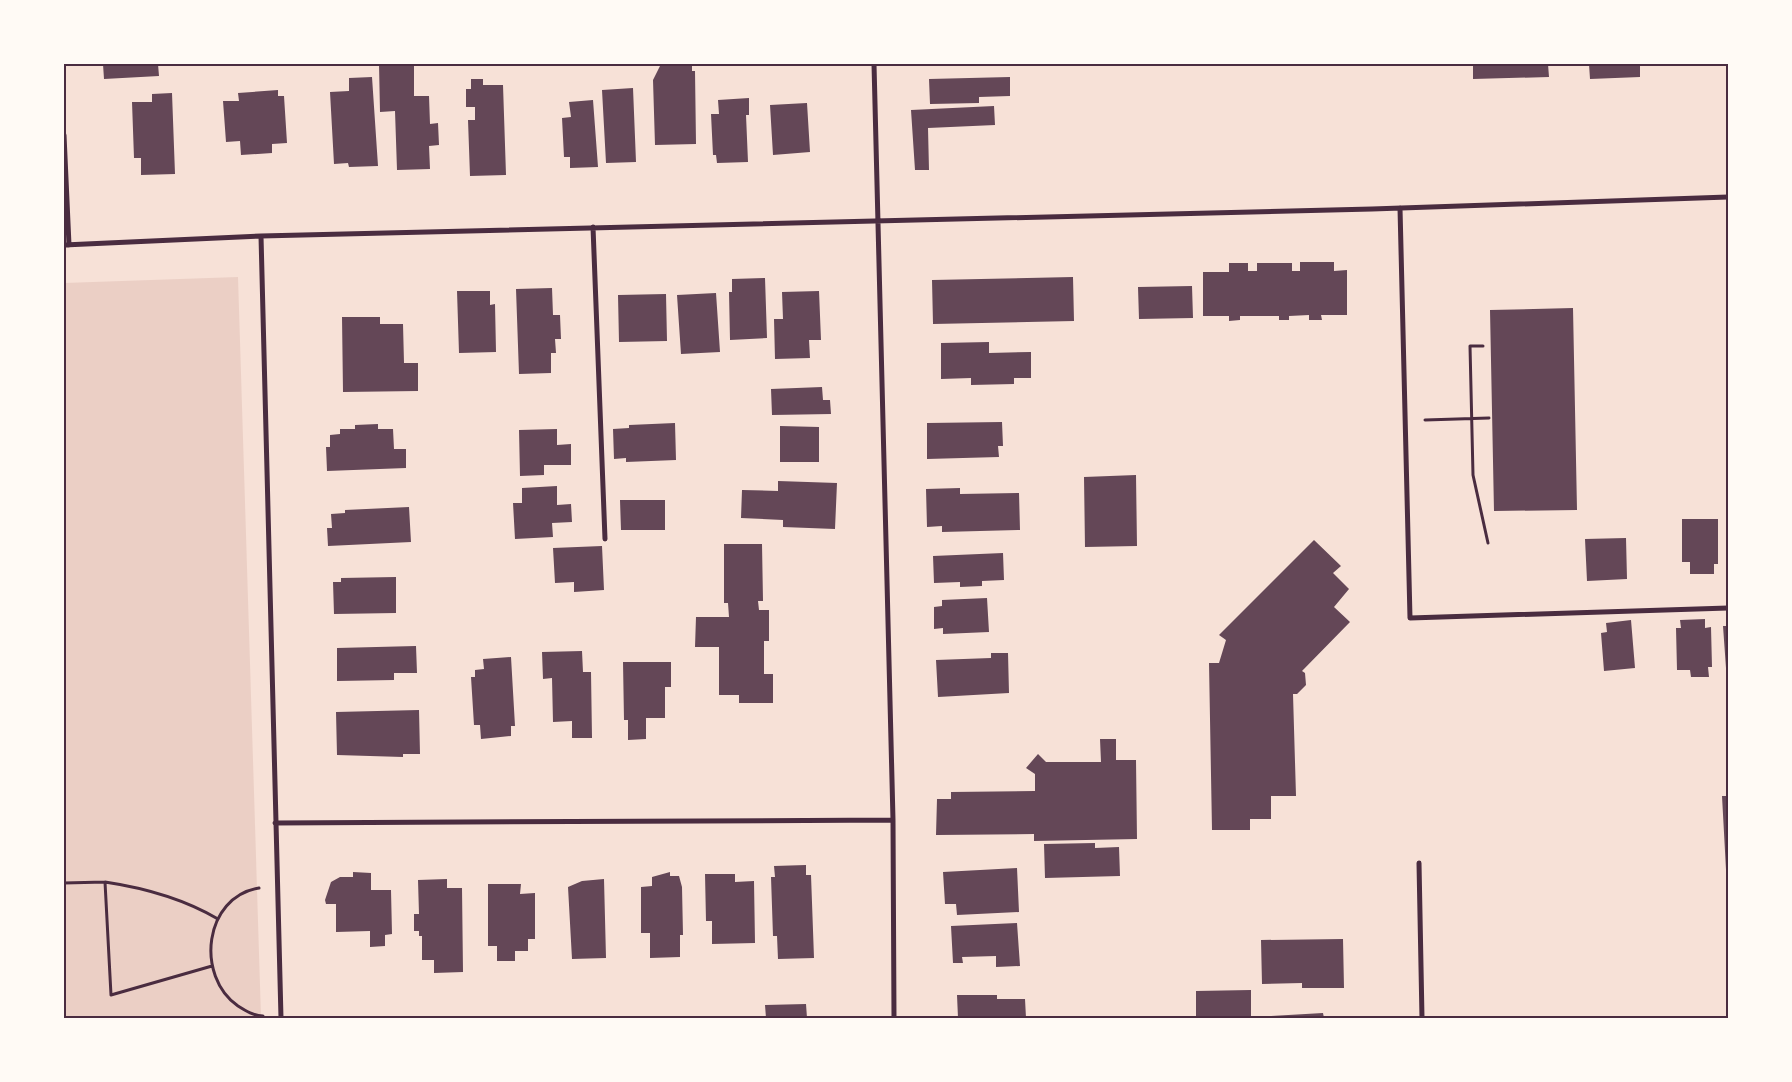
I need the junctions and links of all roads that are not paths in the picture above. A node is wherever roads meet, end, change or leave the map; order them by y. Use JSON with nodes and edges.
{"nodes":[{"id":1,"x":874,"y":64,"type":"edge"},
{"id":2,"x":64,"y":135,"type":"edge"},
{"id":3,"x":1728,"y":197,"type":"edge"},
{"id":4,"x":1400,"y":208,"type":"junction"},
{"id":5,"x":878,"y":219,"type":"junction"},
{"id":6,"x":593,"y":226,"type":"junction"},
{"id":7,"x":261,"y":236,"type":"junction"},
{"id":8,"x":66,"y":245,"type":"edge"},
{"id":9,"x":605,"y":539,"type":"dead end"},
{"id":10,"x":1728,"y":608,"type":"edge"},
{"id":11,"x":893,"y":820,"type":"junction"},
{"id":12,"x":275,"y":823,"type":"junction"},
{"id":13,"x":1419,"y":863,"type":"dead end"},
{"id":14,"x":281,"y":1018,"type":"edge"},
{"id":15,"x":894,"y":1018,"type":"edge"},
{"id":16,"x":1422,"y":1018,"type":"edge"}],
"edges":[{"from":1,"to":5,"type":"street"},
{"from":2,"to":8,"type":"street"},
{"from":3,"to":4,"type":"street"},
{"from":4,"to":5,"type":"street"},
{"from":4,"to":10,"type":"street"},
{"from":5,"to":6,"type":"street"},
{"from":5,"to":11,"type":"street"},
{"from":6,"to":7,"type":"street"},
{"from":6,"to":9,"type":"street"},
{"from":7,"to":8,"type":"street"},
{"from":7,"to":12,"type":"street"},
{"from":11,"to":12,"type":"street"},
{"from":11,"to":15,"type":"street"},
{"from":12,"to":14,"type":"street"},
{"from":13,"to":16,"type":"street"}]}
